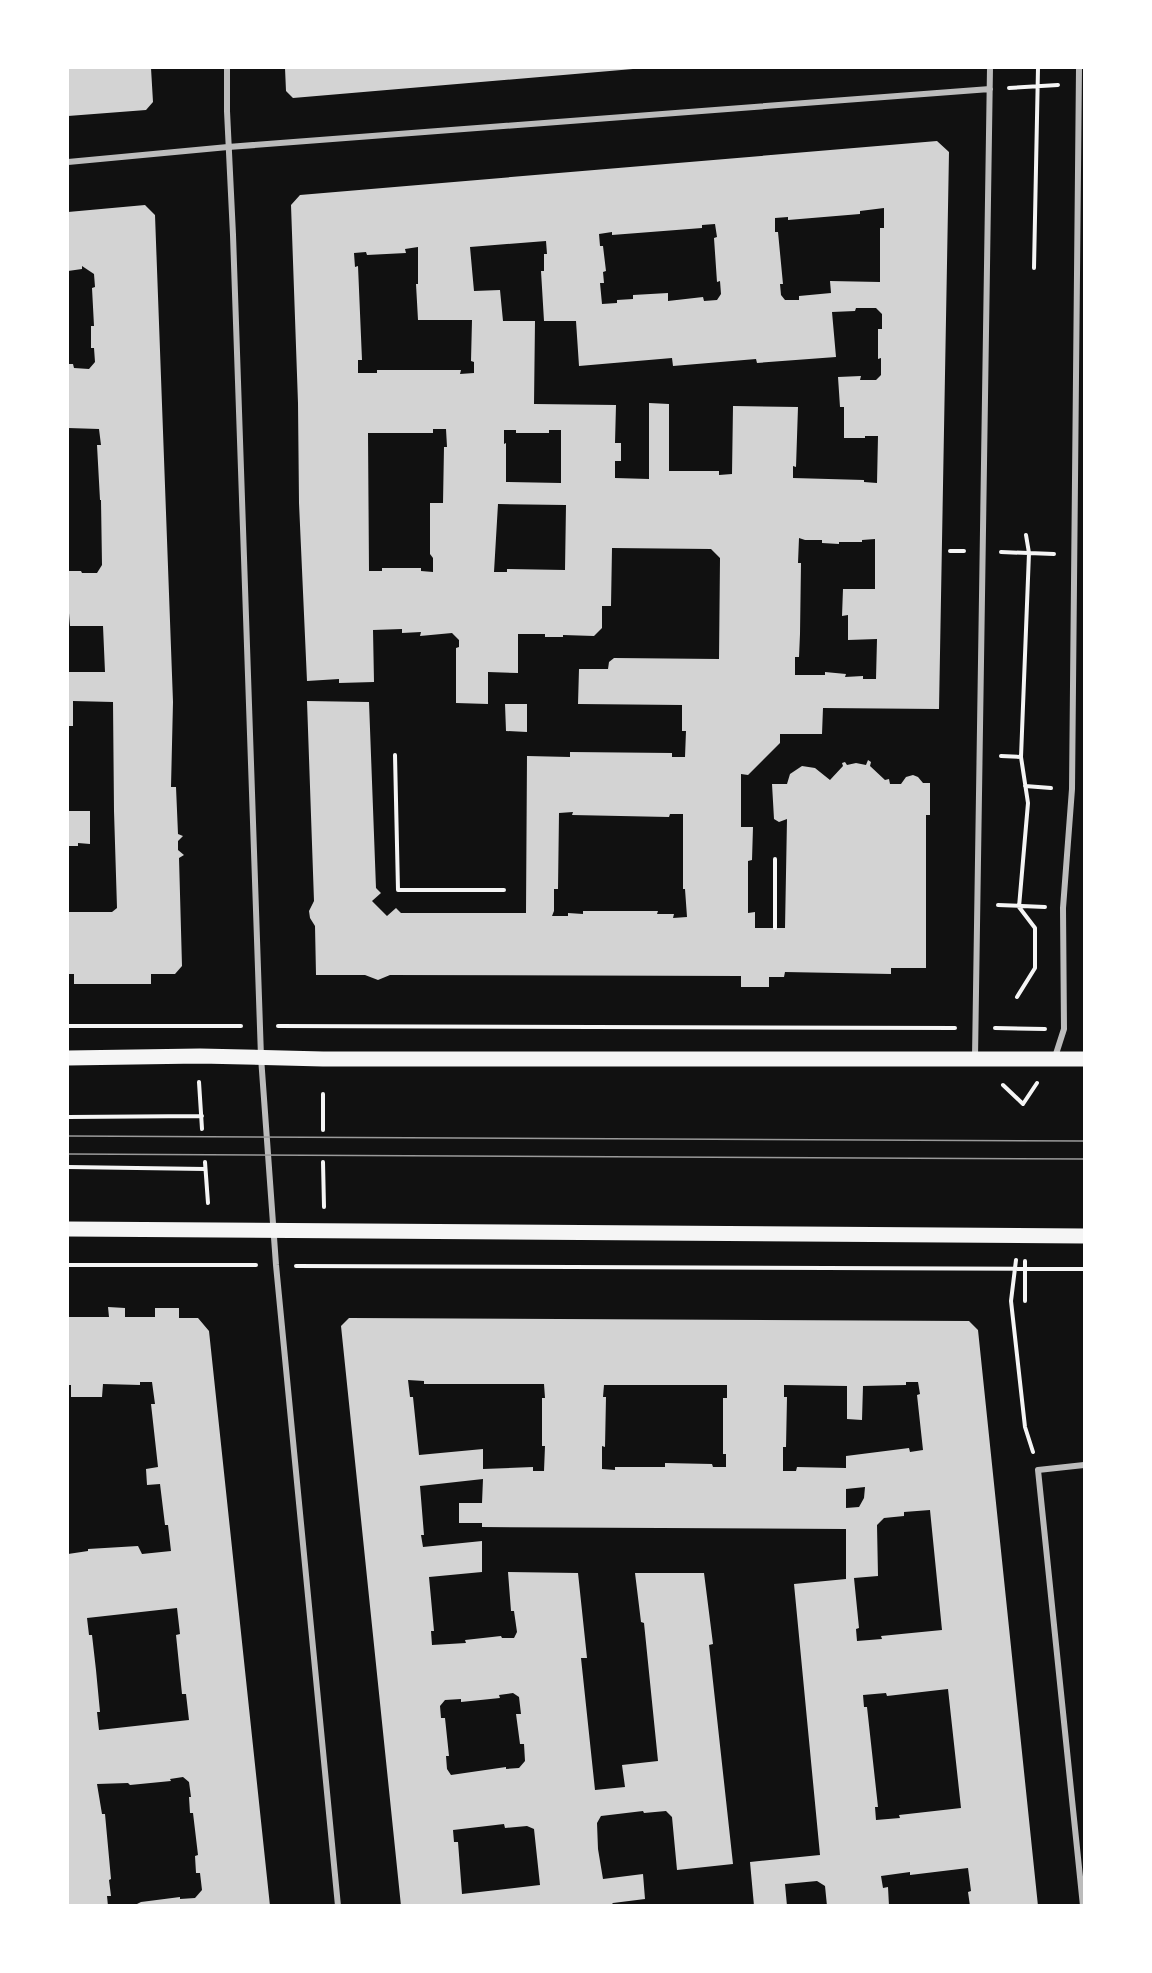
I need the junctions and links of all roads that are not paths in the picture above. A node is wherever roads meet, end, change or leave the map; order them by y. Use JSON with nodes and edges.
{"nodes":[{"id":1,"x":227,"y":68,"type":"edge"},
{"id":2,"x":990,"y":68,"type":"edge"},
{"id":3,"x":1079,"y":68,"type":"edge"},
{"id":4,"x":1081,"y":85,"type":"edge"},
{"id":5,"x":990,"y":89,"type":"junction"},
{"id":6,"x":228,"y":147,"type":"junction"},
{"id":7,"x":68,"y":162,"type":"edge"},
{"id":8,"x":261,"y":1057,"type":"junction"},
{"id":9,"x":68,"y":1058,"type":"edge"},
{"id":10,"x":975,"y":1058,"type":"junction"},
{"id":11,"x":1055,"y":1058,"type":"junction"},
{"id":12,"x":1084,"y":1059,"type":"edge"},
{"id":13,"x":68,"y":1229,"type":"edge"},
{"id":14,"x":273,"y":1232,"type":"junction"},
{"id":15,"x":1084,"y":1236,"type":"edge"},
{"id":16,"x":1084,"y":1465,"type":"edge"},
{"id":17,"x":338,"y":1905,"type":"edge"},
{"id":18,"x":1083,"y":1905,"type":"edge"}],
"edges":[{"from":1,"to":6,"type":"street"},
{"from":2,"to":5,"type":"street"},
{"from":3,"to":4,"type":"street"},
{"from":4,"to":11,"type":"street"},
{"from":5,"to":6,"type":"street"},
{"from":5,"to":10,"type":"street"},
{"from":6,"to":7,"type":"street"},
{"from":6,"to":8,"type":"street"},
{"from":8,"to":9,"type":"main road"},
{"from":8,"to":10,"type":"main road"},
{"from":8,"to":14,"type":"street"},
{"from":10,"to":11,"type":"main road"},
{"from":11,"to":12,"type":"main road"},
{"from":13,"to":14,"type":"main road"},
{"from":14,"to":15,"type":"main road"},
{"from":14,"to":17,"type":"street"},
{"from":16,"to":18,"type":"street"}]}
